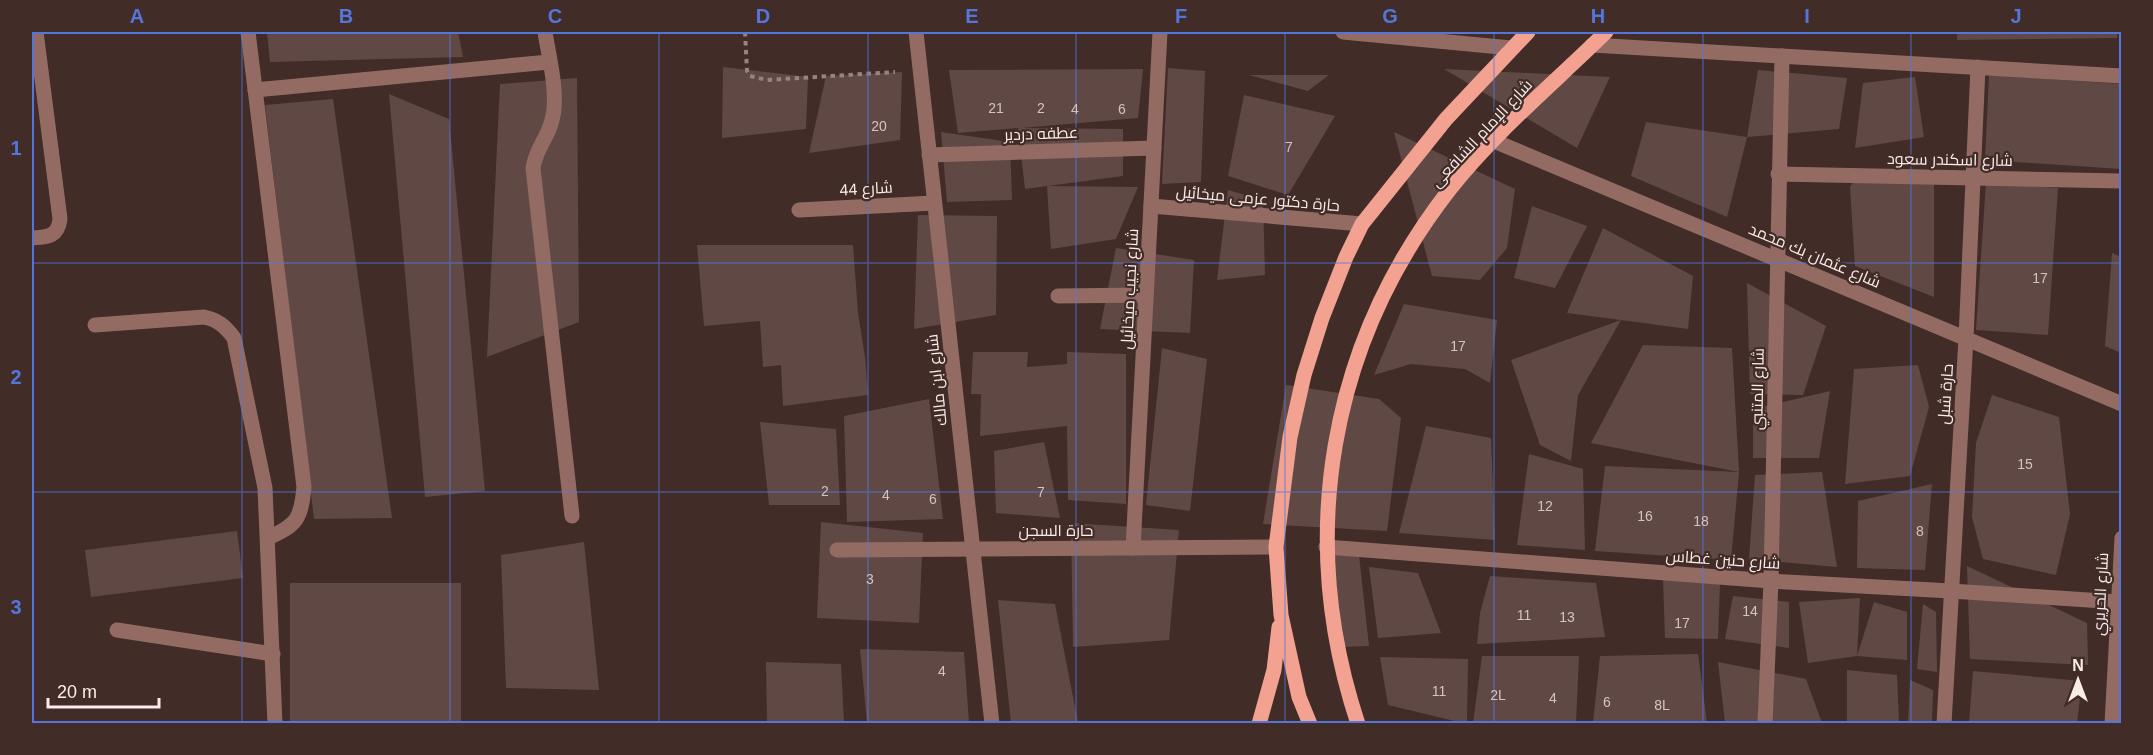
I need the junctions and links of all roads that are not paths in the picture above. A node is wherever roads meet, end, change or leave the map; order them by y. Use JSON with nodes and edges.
{"nodes":[{"id":1,"x":36,"y":32,"type":"edge"},
{"id":2,"x":248,"y":32,"type":"edge"},
{"id":3,"x":545,"y":32,"type":"edge"},
{"id":4,"x":916,"y":32,"type":"edge"},
{"id":5,"x":1160,"y":32,"type":"edge"},
{"id":6,"x":1343,"y":32,"type":"edge"},
{"id":7,"x":1528,"y":32,"type":"edge"},
{"id":8,"x":1606,"y":32,"type":"edge"},
{"id":9,"x":1592,"y":45,"type":"junction"},
{"id":10,"x":1511,"y":48,"type":"junction"},
{"id":11,"x":35,"y":53,"type":"edge"},
{"id":12,"x":1782,"y":56,"type":"junction"},
{"id":13,"x":549,"y":62,"type":"junction"},
{"id":14,"x":1978,"y":67,"type":"junction"},
{"id":15,"x":2121,"y":76,"type":"edge"},
{"id":16,"x":255,"y":90,"type":"junction"},
{"id":17,"x":1494,"y":141,"type":"junction"},
{"id":18,"x":1154,"y":148,"type":"junction"},
{"id":19,"x":929,"y":154,"type":"junction"},
{"id":20,"x":1778,"y":174,"type":"junction"},
{"id":21,"x":1973,"y":177,"type":"junction"},
{"id":22,"x":2121,"y":181,"type":"edge"},
{"id":23,"x":934,"y":203,"type":"junction"},
{"id":24,"x":1151,"y":206,"type":"junction"},
{"id":25,"x":799,"y":210,"type":"dead end"},
{"id":26,"x":1362,"y":224,"type":"junction"},
{"id":27,"x":32,"y":238,"type":"edge"},
{"id":28,"x":1778,"y":259,"type":"junction"},
{"id":29,"x":1146,"y":295,"type":"junction"},
{"id":30,"x":1058,"y":296,"type":"dead end"},
{"id":31,"x":95,"y":325,"type":"dead end"},
{"id":32,"x":1966,"y":338,"type":"junction"},
{"id":33,"x":2121,"y":404,"type":"edge"},
{"id":34,"x":572,"y":516,"type":"dead end"},
{"id":35,"x":268,"y":538,"type":"junction"},
{"id":36,"x":2121,"y":538,"type":"edge"},
{"id":37,"x":1276,"y":547,"type":"junction"},
{"id":38,"x":1326,"y":547,"type":"junction"},
{"id":39,"x":1133,"y":548,"type":"junction"},
{"id":40,"x":973,"y":549,"type":"junction"},
{"id":41,"x":837,"y":550,"type":"dead end"},
{"id":42,"x":1771,"y":581,"type":"junction"},
{"id":43,"x":1950,"y":591,"type":"junction"},
{"id":44,"x":2118,"y":602,"type":"junction"},
{"id":45,"x":1281,"y":615,"type":"junction"},
{"id":46,"x":117,"y":630,"type":"dead end"},
{"id":47,"x":273,"y":654,"type":"junction"},
{"id":48,"x":275,"y":723,"type":"edge"},
{"id":49,"x":992,"y":723,"type":"edge"},
{"id":50,"x":1259,"y":723,"type":"edge"},
{"id":51,"x":1310,"y":723,"type":"edge"},
{"id":52,"x":1358,"y":723,"type":"edge"},
{"id":53,"x":1765,"y":723,"type":"edge"},
{"id":54,"x":1944,"y":723,"type":"edge"},
{"id":55,"x":2112,"y":723,"type":"edge"}],
"edges":[{"from":1,"to":11,"type":"street"},
{"from":2,"to":16,"type":"street"},
{"from":3,"to":13,"type":"street"},
{"from":4,"to":19,"type":"street","name":"شارع ابن مالك"},
{"from":5,"to":18,"type":"street","name":"شارع نجيب ميخائيل"},
{"from":6,"to":10,"type":"street"},
{"from":7,"to":10,"type":"main road","name":"شارع الإمام الشافعى"},
{"from":8,"to":9,"type":"main road","name":"شارع الإمام الشافعى"},
{"from":9,"to":12,"type":"street"},
{"from":9,"to":17,"type":"main road","name":"شارع الإمام الشافعى"},
{"from":10,"to":26,"type":"main road","name":"شارع الإمام الشافعى"},
{"from":11,"to":27,"type":"street"},
{"from":12,"to":14,"type":"street"},
{"from":12,"to":20,"type":"street","name":"شارع المتنبي"},
{"from":13,"to":16,"type":"street"},
{"from":13,"to":34,"type":"street"},
{"from":14,"to":15,"type":"street"},
{"from":14,"to":21,"type":"street","name":"حارة شبل"},
{"from":16,"to":35,"type":"street"},
{"from":17,"to":28,"type":"street","name":"شارع عثمان بك محمد"},
{"from":17,"to":38,"type":"main road","name":"شارع الإمام الشافعى"},
{"from":18,"to":19,"type":"street","name":"عطفه دردير"},
{"from":18,"to":24,"type":"street","name":"شارع نجيب ميخائيل"},
{"from":19,"to":23,"type":"street","name":"شارع ابن مالك"},
{"from":20,"to":21,"type":"street","name":"شارع اسكندر سعود"},
{"from":20,"to":28,"type":"street","name":"شارع المتنبي"},
{"from":21,"to":22,"type":"street","name":"شارع اسكندر سعود"},
{"from":21,"to":32,"type":"street","name":"حارة شبل"},
{"from":23,"to":25,"type":"street","name":"شارع 44"},
{"from":23,"to":40,"type":"street","name":"شارع ابن مالك"},
{"from":24,"to":26,"type":"street","name":"حارة دكتور عزمى ميخائيل"},
{"from":24,"to":29,"type":"street","name":"شارع نجيب ميخائيل"},
{"from":26,"to":37,"type":"main road","name":"شارع الإمام الشافعى"},
{"from":28,"to":32,"type":"street","name":"شارع عثمان بك محمد"},
{"from":28,"to":42,"type":"street","name":"شارع المتنبي"},
{"from":29,"to":30,"type":"street"},
{"from":29,"to":39,"type":"street","name":"شارع نجيب ميخائيل"},
{"from":31,"to":35,"type":"street"},
{"from":32,"to":33,"type":"street","name":"شارع عثمان بك محمد"},
{"from":32,"to":43,"type":"street","name":"حارة شبل"},
{"from":35,"to":47,"type":"street"},
{"from":36,"to":44,"type":"street","name":"شارع الحريري"},
{"from":37,"to":39,"type":"street","name":"حارة السجن"},
{"from":37,"to":45,"type":"main road","name":"شارع الإمام الشافعى"},
{"from":38,"to":42,"type":"street","name":"شارع حنين غطاس"},
{"from":38,"to":52,"type":"main road","name":"شارع الإمام الشافعى"},
{"from":39,"to":40,"type":"street","name":"حارة السجن"},
{"from":40,"to":41,"type":"street","name":"حارة السجن"},
{"from":40,"to":49,"type":"street","name":"شارع ابن مالك"},
{"from":42,"to":43,"type":"street","name":"شارع حنين غطاس"},
{"from":42,"to":53,"type":"street","name":"شارع المتنبي"},
{"from":43,"to":44,"type":"street","name":"شارع حنين غطاس"},
{"from":43,"to":54,"type":"street","name":"حارة شبل"},
{"from":44,"to":55,"type":"street","name":"شارع الحريري"},
{"from":45,"to":50,"type":"main road"},
{"from":45,"to":51,"type":"main road","name":"شارع الإمام الشافعى"},
{"from":46,"to":47,"type":"street"},
{"from":47,"to":48,"type":"street"}]}
